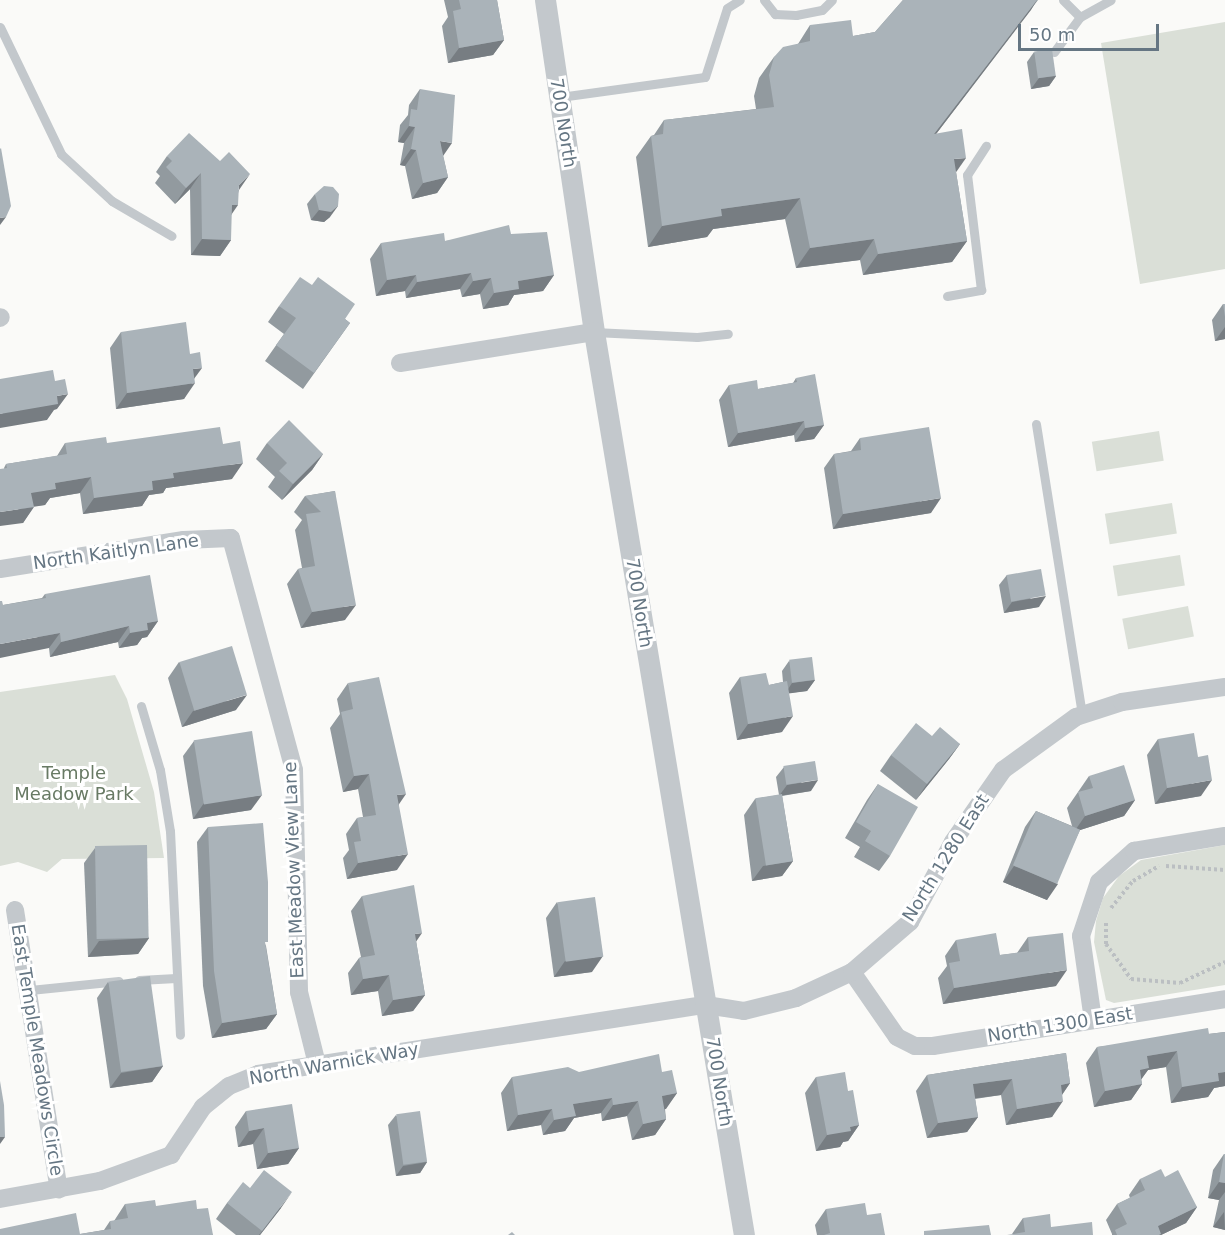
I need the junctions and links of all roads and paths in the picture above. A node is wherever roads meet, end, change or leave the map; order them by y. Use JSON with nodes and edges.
{"nodes":[{"id":1,"x":545,"y":0,"type":"edge"},
{"id":2,"x":741,"y":0,"type":"edge"},
{"id":3,"x":764,"y":0,"type":"edge"},
{"id":4,"x":832,"y":0,"type":"edge"},
{"id":5,"x":1063,"y":0,"type":"edge"},
{"id":6,"x":1111,"y":0,"type":"edge"},
{"id":7,"x":1080,"y":18,"type":"junction"},
{"id":8,"x":0,"y":27,"type":"edge"},
{"id":9,"x":1054,"y":52,"type":"edge"},
{"id":10,"x":559,"y":97,"type":"junction"},
{"id":11,"x":986,"y":146,"type":"dead end"},
{"id":12,"x":172,"y":236,"type":"dead end"},
{"id":13,"x":947,"y":296,"type":"dead end"},
{"id":14,"x":594,"y":332,"type":"junction"},
{"id":15,"x":728,"y":334,"type":"dead end"},
{"id":16,"x":400,"y":363,"type":"dead end"},
{"id":17,"x":1036,"y":424,"type":"dead end"},
{"id":18,"x":231,"y":538,"type":"joint"},
{"id":19,"x":0,"y":569,"type":"edge"},
{"id":20,"x":1225,"y":687,"type":"edge"},
{"id":21,"x":141,"y":706,"type":"dead end"},
{"id":22,"x":1079,"y":716,"type":"junction"},
{"id":23,"x":1225,"y":836,"type":"edge"},
{"id":24,"x":1225,"y":870,"type":"edge"},
{"id":25,"x":15,"y":910,"type":"dead end"},
{"id":26,"x":1110,"y":910,"type":"dead end"},
{"id":27,"x":1107,"y":920,"type":"dead end"},
{"id":28,"x":1225,"y":962,"type":"edge"},
{"id":29,"x":852,"y":972,"type":"junction"},
{"id":30,"x":176,"y":978,"type":"junction"},
{"id":31,"x":30,"y":990,"type":"junction"},
{"id":32,"x":1225,"y":999,"type":"edge"},
{"id":33,"x":706,"y":1005,"type":"junction"},
{"id":34,"x":1093,"y":1020,"type":"junction"},
{"id":35,"x":180,"y":1035,"type":"dead end"},
{"id":36,"x":317,"y":1064,"type":"junction"},
{"id":37,"x":59,"y":1190,"type":"junction"},
{"id":38,"x":0,"y":1199,"type":"edge"},
{"id":39,"x":744,"y":1235,"type":"edge"}],
"edges":[{"from":1,"to":10,"type":"street","name":"700 North"},
{"from":2,"to":10,"type":"lane"},
{"from":3,"to":4,"type":"lane"},
{"from":5,"to":7,"type":"lane"},
{"from":6,"to":7,"type":"lane"},
{"from":7,"to":9,"type":"lane"},
{"from":8,"to":12,"type":"lane"},
{"from":10,"to":14,"type":"street","name":"700 North"},
{"from":11,"to":13,"type":"lane"},
{"from":14,"to":15,"type":"lane"},
{"from":14,"to":16,"type":"street"},
{"from":14,"to":33,"type":"street","name":"700 North"},
{"from":17,"to":22,"type":"lane"},
{"from":18,"to":19,"type":"street","name":"North Kaitlyn Lane"},
{"from":18,"to":36,"type":"street","name":"East Meadow View Lane"},
{"from":20,"to":22,"type":"street","name":"North 1280 East"},
{"from":21,"to":30,"type":"lane"},
{"from":22,"to":29,"type":"street","name":"North 1280 East"},
{"from":23,"to":34,"type":"street"},
{"from":24,"to":26,"type":"path"},
{"from":25,"to":31,"type":"street","name":"East Temple Meadows Circle"},
{"from":27,"to":28,"type":"path"},
{"from":29,"to":33,"type":"street","name":"North 1280 East"},
{"from":29,"to":34,"type":"street","name":"North 1300 East"},
{"from":30,"to":31,"type":"lane"},
{"from":30,"to":35,"type":"lane"},
{"from":31,"to":37,"type":"street","name":"East Temple Meadows Circle"},
{"from":32,"to":34,"type":"street","name":"North 1300 East"},
{"from":33,"to":36,"type":"street","name":"North Warnick Way"},
{"from":33,"to":39,"type":"street","name":"700 North"},
{"from":36,"to":37,"type":"street","name":"North Warnick Way"},
{"from":37,"to":38,"type":"street","name":"North Warnick Way"}]}
